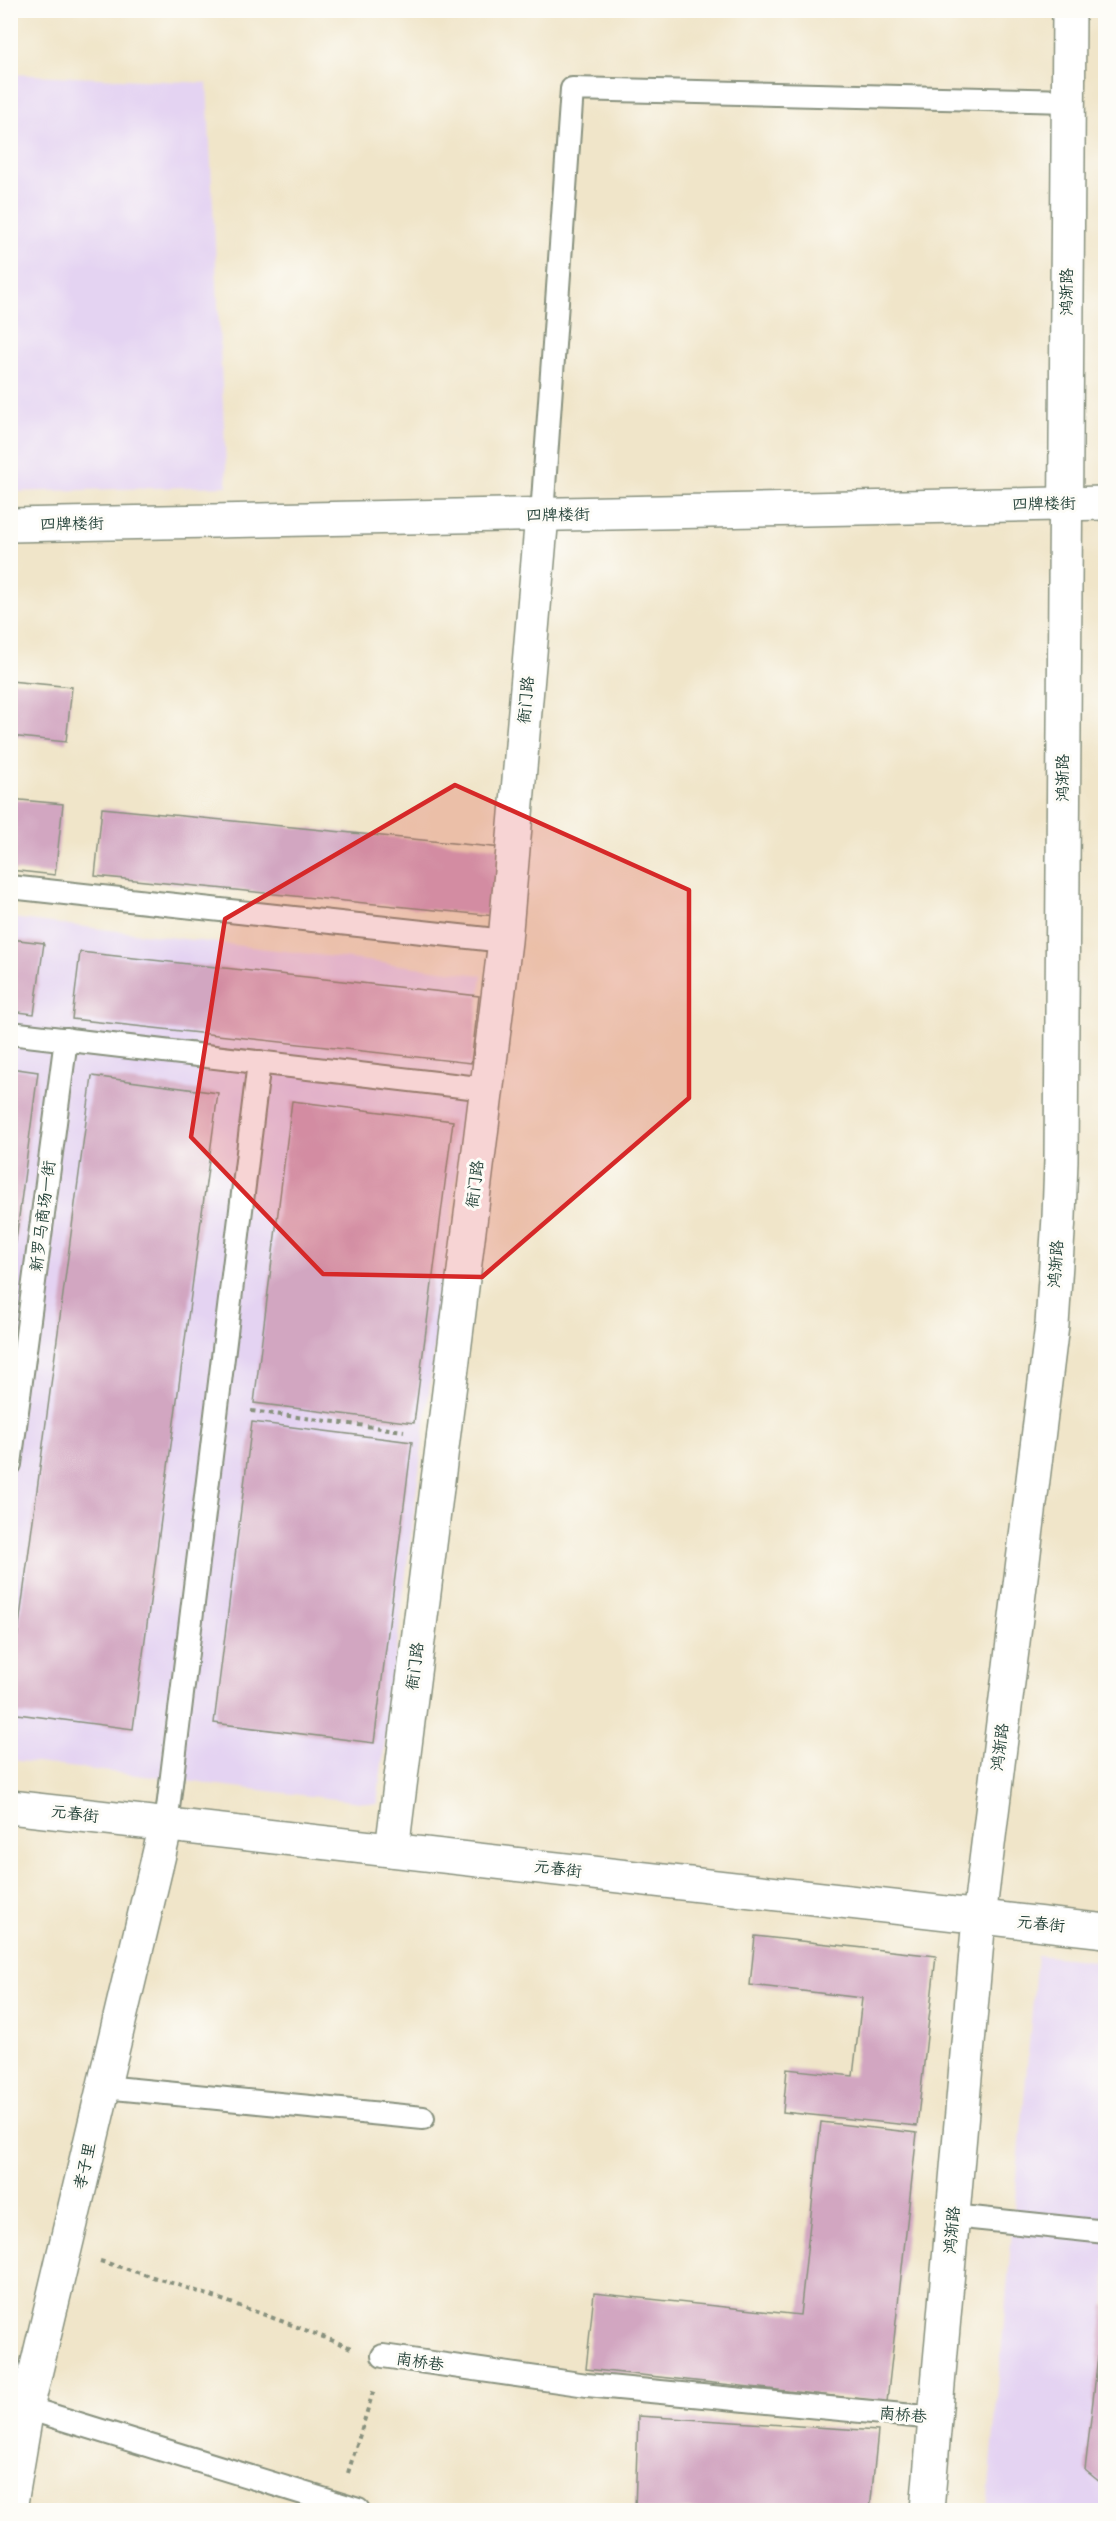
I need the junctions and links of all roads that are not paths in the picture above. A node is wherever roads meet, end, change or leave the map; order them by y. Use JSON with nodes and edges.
{"nodes":[{"id":1,"x":1069,"y":10,"type":"edge"},
{"id":2,"x":1068,"y":101,"type":"junction"},
{"id":3,"x":1065,"y":503,"type":"junction"},
{"id":4,"x":1106,"y":503,"type":"edge"},
{"id":5,"x":542,"y":515,"type":"junction"},
{"id":6,"x":10,"y":525,"type":"edge"},
{"id":7,"x":10,"y":887,"type":"edge"},
{"id":8,"x":505,"y":941,"type":"junction"},
{"id":9,"x":10,"y":1033,"type":"edge"},
{"id":10,"x":66,"y":1039,"type":"junction"},
{"id":11,"x":259,"y":1062,"type":"junction"},
{"id":12,"x":487,"y":1089,"type":"junction"},
{"id":13,"x":10,"y":1464,"type":"edge"},
{"id":14,"x":10,"y":1807,"type":"edge"},
{"id":15,"x":166,"y":1825,"type":"junction"},
{"id":16,"x":392,"y":1850,"type":"junction"},
{"id":17,"x":979,"y":1918,"type":"junction"},
{"id":18,"x":1106,"y":1931,"type":"edge"},
{"id":19,"x":104,"y":2087,"type":"junction"},
{"id":20,"x":423,"y":2118,"type":"dead end"},
{"id":21,"x":953,"y":2216,"type":"junction"},
{"id":22,"x":1106,"y":2232,"type":"edge"},
{"id":23,"x":383,"y":2356,"type":"road end"},
{"id":24,"x":19,"y":2407,"type":"edge"},
{"id":25,"x":935,"y":2418,"type":"junction"},
{"id":26,"x":349,"y":2508,"type":"edge"},
{"id":27,"x":10,"y":2509,"type":"edge"},
{"id":28,"x":927,"y":2511,"type":"edge"}],
"edges":[{"from":1,"to":2,"type":"street","name":"鸿渐路"},
{"from":2,"to":3,"type":"street","name":"鸿渐路"},
{"from":2,"to":5,"type":"lane"},
{"from":3,"to":4,"type":"street","name":"四牌楼街"},
{"from":3,"to":5,"type":"street","name":"四牌楼街"},
{"from":3,"to":17,"type":"street","name":"鸿渐路"},
{"from":5,"to":6,"type":"street","name":"四牌楼街"},
{"from":5,"to":8,"type":"street","name":"衙门路"},
{"from":7,"to":8,"type":"lane"},
{"from":8,"to":12,"type":"street","name":"衙门路"},
{"from":9,"to":10,"type":"lane"},
{"from":10,"to":11,"type":"lane"},
{"from":10,"to":13,"type":"lane","name":"新罗马商场一街"},
{"from":11,"to":12,"type":"lane"},
{"from":11,"to":15,"type":"lane"},
{"from":12,"to":16,"type":"street","name":"衙门路"},
{"from":14,"to":15,"type":"street","name":"元春街"},
{"from":15,"to":16,"type":"street","name":"元春街"},
{"from":15,"to":19,"type":"street","name":"孝子里"},
{"from":16,"to":17,"type":"street","name":"元春街"},
{"from":17,"to":18,"type":"street","name":"元春街"},
{"from":17,"to":21,"type":"street","name":"鸿渐路"},
{"from":19,"to":20,"type":"lane"},
{"from":19,"to":24,"type":"street","name":"孝子里"},
{"from":21,"to":22,"type":"lane"},
{"from":21,"to":25,"type":"street","name":"鸿渐路"},
{"from":23,"to":25,"type":"lane","name":"南桥巷"},
{"from":24,"to":26,"type":"lane"},
{"from":24,"to":27,"type":"street","name":"孝子里"},
{"from":25,"to":28,"type":"street","name":"鸿渐路"}]}
